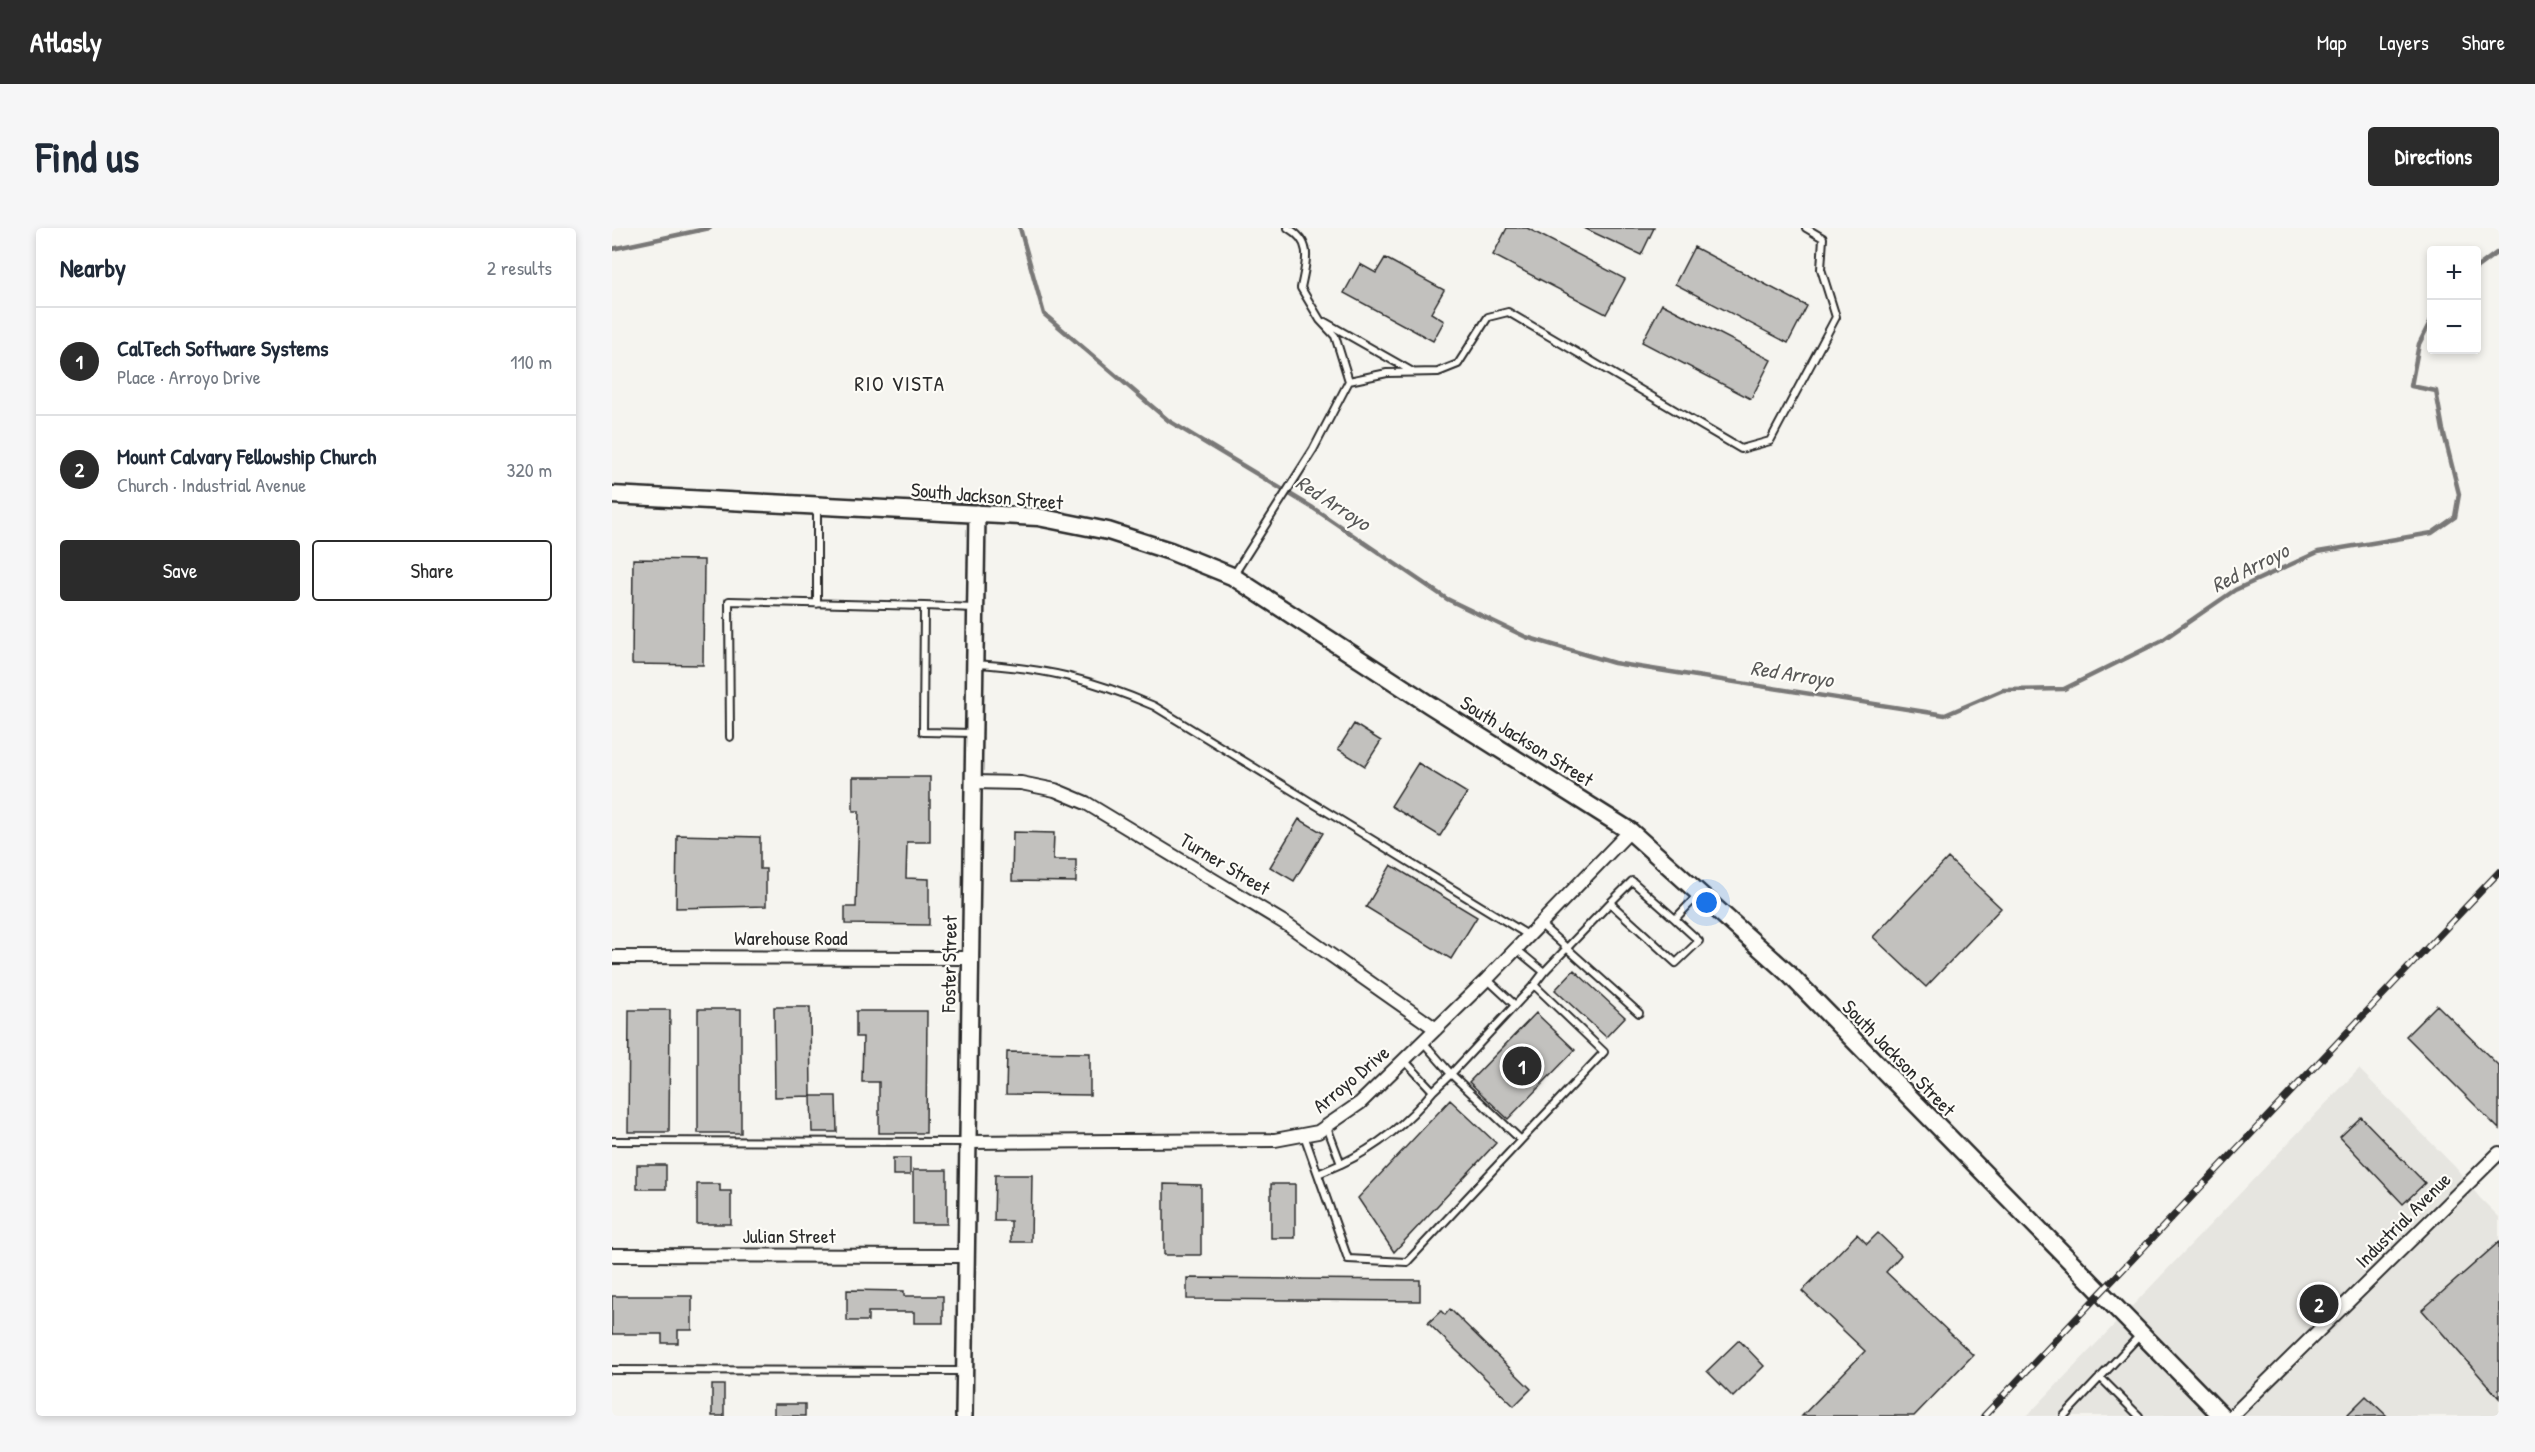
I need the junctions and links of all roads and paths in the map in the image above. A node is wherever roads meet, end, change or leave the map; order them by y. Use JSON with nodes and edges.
{"nodes":[{"id":1,"x":1288,"y":228,"type":"edge"},
{"id":2,"x":1806,"y":228,"type":"edge"},
{"id":3,"x":1320,"y":320,"type":"junction"},
{"id":4,"x":1413,"y":372,"type":"junction"},
{"id":5,"x":1349,"y":381,"type":"junction"},
{"id":6,"x":612,"y":495,"type":"edge"},
{"id":7,"x":818,"y":506,"type":"junction"},
{"id":8,"x":977,"y":513,"type":"junction"},
{"id":9,"x":1232,"y":576,"type":"junction"},
{"id":10,"x":817,"y":604,"type":"junction"},
{"id":11,"x":924,"y":606,"type":"junction"},
{"id":12,"x":976,"y":608,"type":"junction"},
{"id":13,"x":975,"y":664,"type":"junction"},
{"id":14,"x":974,"y":733,"type":"junction"},
{"id":15,"x":730,"y":737,"type":"dead end"},
{"id":16,"x":973,"y":782,"type":"junction"},
{"id":17,"x":1630,"y":831,"type":"junction"},
{"id":18,"x":1700,"y":894,"type":"junction"},
{"id":19,"x":1610,"y":903,"type":"junction"},
{"id":20,"x":1675,"y":918,"type":"junction"},
{"id":21,"x":1539,"y":924,"type":"junction"},
{"id":22,"x":1528,"y":935,"type":"junction"},
{"id":23,"x":1567,"y":947,"type":"junction"},
{"id":24,"x":1515,"y":948,"type":"junction"},
{"id":25,"x":612,"y":957,"type":"edge"},
{"id":26,"x":970,"y":958,"type":"junction"},
{"id":27,"x":1544,"y":972,"type":"junction"},
{"id":28,"x":1487,"y":979,"type":"junction"},
{"id":29,"x":1534,"y":985,"type":"junction"},
{"id":30,"x":1515,"y":1005,"type":"junction"},
{"id":31,"x":1639,"y":1013,"type":"dead end"},
{"id":32,"x":1436,"y":1029,"type":"junction"},
{"id":33,"x":1423,"y":1042,"type":"junction"},
{"id":34,"x":1404,"y":1060,"type":"junction"},
{"id":35,"x":1451,"y":1074,"type":"junction"},
{"id":36,"x":1433,"y":1091,"type":"junction"},
{"id":37,"x":1326,"y":1127,"type":"junction"},
{"id":38,"x":1304,"y":1135,"type":"junction"},
{"id":39,"x":1521,"y":1140,"type":"junction"},
{"id":40,"x":612,"y":1141,"type":"edge"},
{"id":41,"x":967,"y":1142,"type":"junction"},
{"id":42,"x":2499,"y":1153,"type":"edge"},
{"id":43,"x":1341,"y":1164,"type":"junction"},
{"id":44,"x":1318,"y":1174,"type":"junction"},
{"id":45,"x":612,"y":1254,"type":"edge"},
{"id":46,"x":965,"y":1256,"type":"junction"},
{"id":47,"x":2141,"y":1333,"type":"junction"},
{"id":48,"x":612,"y":1370,"type":"edge"},
{"id":49,"x":964,"y":1371,"type":"junction"},
{"id":50,"x":2100,"y":1377,"type":"junction"},
{"id":51,"x":2222,"y":1415,"type":"edge"},
{"id":52,"x":964,"y":1416,"type":"edge"},
{"id":53,"x":2064,"y":1416,"type":"edge"},
{"id":54,"x":2139,"y":1416,"type":"edge"}],
"edges":[{"from":1,"to":3,"type":"lane"},
{"from":2,"to":4,"type":"lane"},
{"from":3,"to":4,"type":"lane"},
{"from":3,"to":5,"type":"lane"},
{"from":4,"to":5,"type":"lane"},
{"from":5,"to":9,"type":"lane"},
{"from":6,"to":7,"type":"main road","name":"South Jackson Street"},
{"from":7,"to":8,"type":"main road","name":"South Jackson Street"},
{"from":7,"to":10,"type":"lane"},
{"from":8,"to":9,"type":"main road","name":"South Jackson Street"},
{"from":8,"to":12,"type":"street","name":"Foster Street"},
{"from":9,"to":17,"type":"main road","name":"South Jackson Street"},
{"from":10,"to":11,"type":"lane"},
{"from":10,"to":15,"type":"lane"},
{"from":11,"to":12,"type":"lane"},
{"from":11,"to":14,"type":"lane"},
{"from":12,"to":13,"type":"street","name":"Foster Street"},
{"from":13,"to":14,"type":"street","name":"Foster Street"},
{"from":13,"to":22,"type":"lane"},
{"from":14,"to":16,"type":"street","name":"Foster Street"},
{"from":16,"to":26,"type":"street","name":"Foster Street"},
{"from":16,"to":32,"type":"street","name":"Turner Street"},
{"from":17,"to":18,"type":"main road","name":"South Jackson Street"},
{"from":17,"to":21,"type":"street","name":"Arroyo Drive"},
{"from":18,"to":20,"type":"lane"},
{"from":18,"to":47,"type":"main road","name":"South Jackson Street"},
{"from":19,"to":20,"type":"lane"},
{"from":19,"to":20,"type":"lane"},
{"from":19,"to":23,"type":"lane"},
{"from":21,"to":22,"type":"street","name":"Arroyo Drive"},
{"from":21,"to":23,"type":"lane"},
{"from":22,"to":24,"type":"street","name":"Arroyo Drive"},
{"from":23,"to":27,"type":"lane"},
{"from":23,"to":31,"type":"lane"},
{"from":24,"to":27,"type":"lane"},
{"from":24,"to":28,"type":"street","name":"Arroyo Drive"},
{"from":25,"to":26,"type":"street","name":"Warehouse Road"},
{"from":26,"to":41,"type":"street","name":"Foster Street"},
{"from":27,"to":29,"type":"lane"},
{"from":28,"to":30,"type":"lane"},
{"from":28,"to":32,"type":"street","name":"Arroyo Drive"},
{"from":29,"to":30,"type":"lane"},
{"from":29,"to":39,"type":"lane"},
{"from":30,"to":35,"type":"lane"},
{"from":32,"to":33,"type":"street","name":"Arroyo Drive"},
{"from":33,"to":34,"type":"street","name":"Arroyo Drive"},
{"from":33,"to":35,"type":"lane"},
{"from":34,"to":36,"type":"lane"},
{"from":34,"to":37,"type":"street","name":"Arroyo Drive"},
{"from":35,"to":36,"type":"lane"},
{"from":35,"to":39,"type":"lane"},
{"from":36,"to":43,"type":"lane"},
{"from":37,"to":38,"type":"street","name":"Arroyo Drive"},
{"from":37,"to":43,"type":"lane"},
{"from":38,"to":41,"type":"street","name":"Arroyo Drive"},
{"from":38,"to":44,"type":"lane"},
{"from":39,"to":44,"type":"lane"},
{"from":40,"to":41,"type":"lane"},
{"from":41,"to":46,"type":"street","name":"Foster Street"},
{"from":42,"to":51,"type":"street","name":"Industrial Avenue"},
{"from":43,"to":44,"type":"lane"},
{"from":45,"to":46,"type":"street","name":"Julian Street"},
{"from":46,"to":49,"type":"street","name":"Foster Street"},
{"from":47,"to":50,"type":"lane"},
{"from":47,"to":51,"type":"main road","name":"South Jackson Street"},
{"from":48,"to":49,"type":"lane"},
{"from":49,"to":52,"type":"street","name":"Foster Street"},
{"from":50,"to":53,"type":"lane"},
{"from":50,"to":54,"type":"lane"}]}
